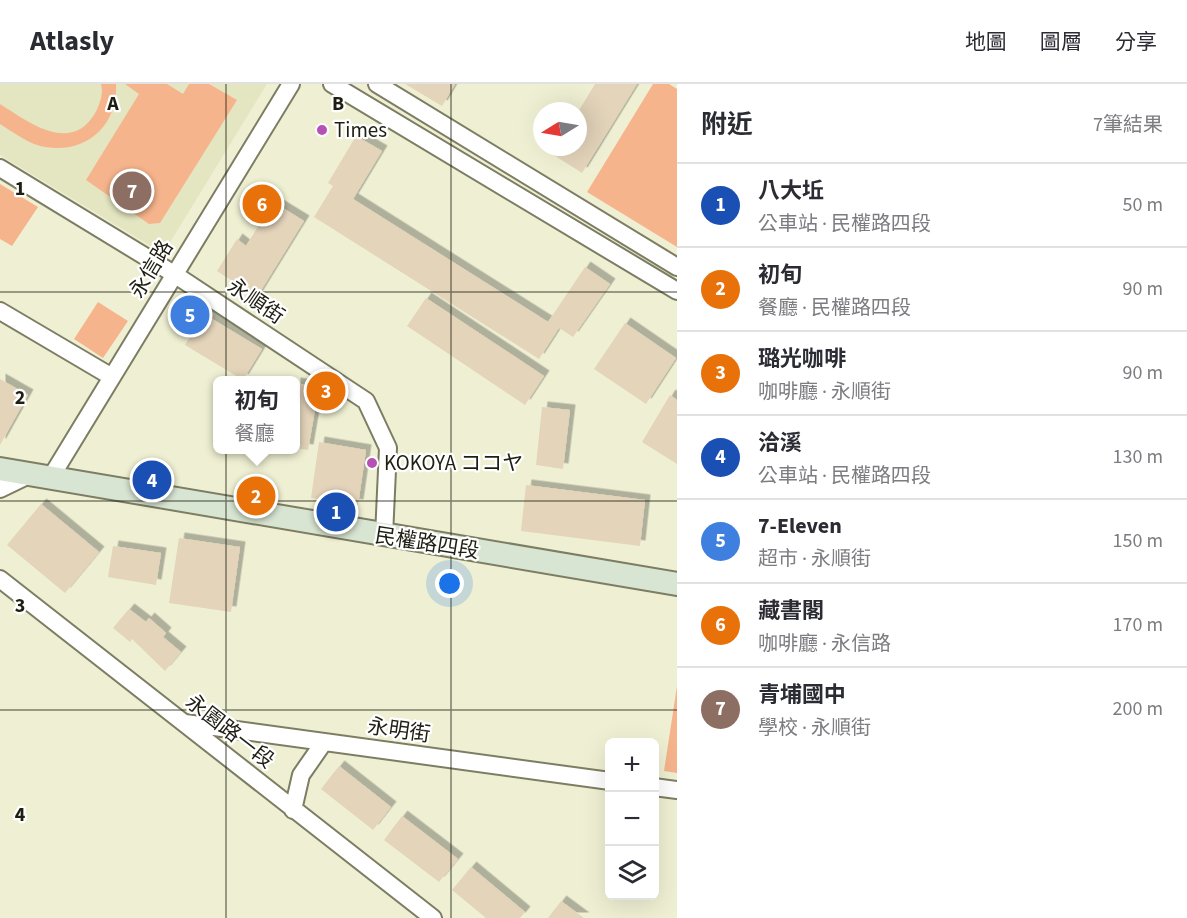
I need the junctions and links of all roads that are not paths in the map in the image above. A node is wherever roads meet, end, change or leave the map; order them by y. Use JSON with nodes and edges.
{"nodes":[{"id":1,"x":291,"y":84,"type":"edge"},
{"id":2,"x":332,"y":84,"type":"edge"},
{"id":3,"x":377,"y":84,"type":"edge"},
{"id":4,"x":0,"y":168,"type":"edge"},
{"id":5,"x":677,"y":267,"type":"edge"},
{"id":6,"x":174,"y":274,"type":"junction"},
{"id":7,"x":677,"y":291,"type":"edge"},
{"id":8,"x":0,"y":311,"type":"edge"},
{"id":9,"x":112,"y":377,"type":"junction"},
{"id":10,"x":0,"y":469,"type":"edge"},
{"id":11,"x":41,"y":475,"type":"junction"},
{"id":12,"x":0,"y":489,"type":"edge"},
{"id":13,"x":384,"y":536,"type":"junction"},
{"id":14,"x":0,"y":579,"type":"edge"},
{"id":15,"x":677,"y":584,"type":"edge"},
{"id":16,"x":183,"y":723,"type":"junction"},
{"id":17,"x":324,"y":742,"type":"junction"},
{"id":18,"x":605,"y":780,"type":"edge"},
{"id":19,"x":659,"y":788,"type":"edge"},
{"id":20,"x":677,"y":790,"type":"edge"},
{"id":21,"x":293,"y":810,"type":"junction"},
{"id":22,"x":433,"y":918,"type":"edge"}],
"edges":[{"from":1,"to":6,"type":"street","name":"永信路"},
{"from":2,"to":7,"type":"street"},
{"from":3,"to":5,"type":"street"},
{"from":4,"to":6,"type":"street","name":"永順街"},
{"from":6,"to":9,"type":"street","name":"永信路"},
{"from":6,"to":13,"type":"street","name":"永順街"},
{"from":8,"to":9,"type":"street"},
{"from":9,"to":11,"type":"street","name":"永信路"},
{"from":10,"to":11,"type":"street","name":"民權路四段"},
{"from":11,"to":12,"type":"street"},
{"from":11,"to":13,"type":"street","name":"民權路四段"},
{"from":13,"to":15,"type":"street","name":"民權路四段"},
{"from":14,"to":16,"type":"street","name":"永園路一段"},
{"from":16,"to":17,"type":"street","name":"永明街"},
{"from":16,"to":21,"type":"street","name":"永園路一段"},
{"from":17,"to":18,"type":"street","name":"永明街"},
{"from":17,"to":21,"type":"street"},
{"from":19,"to":20,"type":"street"},
{"from":21,"to":22,"type":"street","name":"永園路一段"}]}
